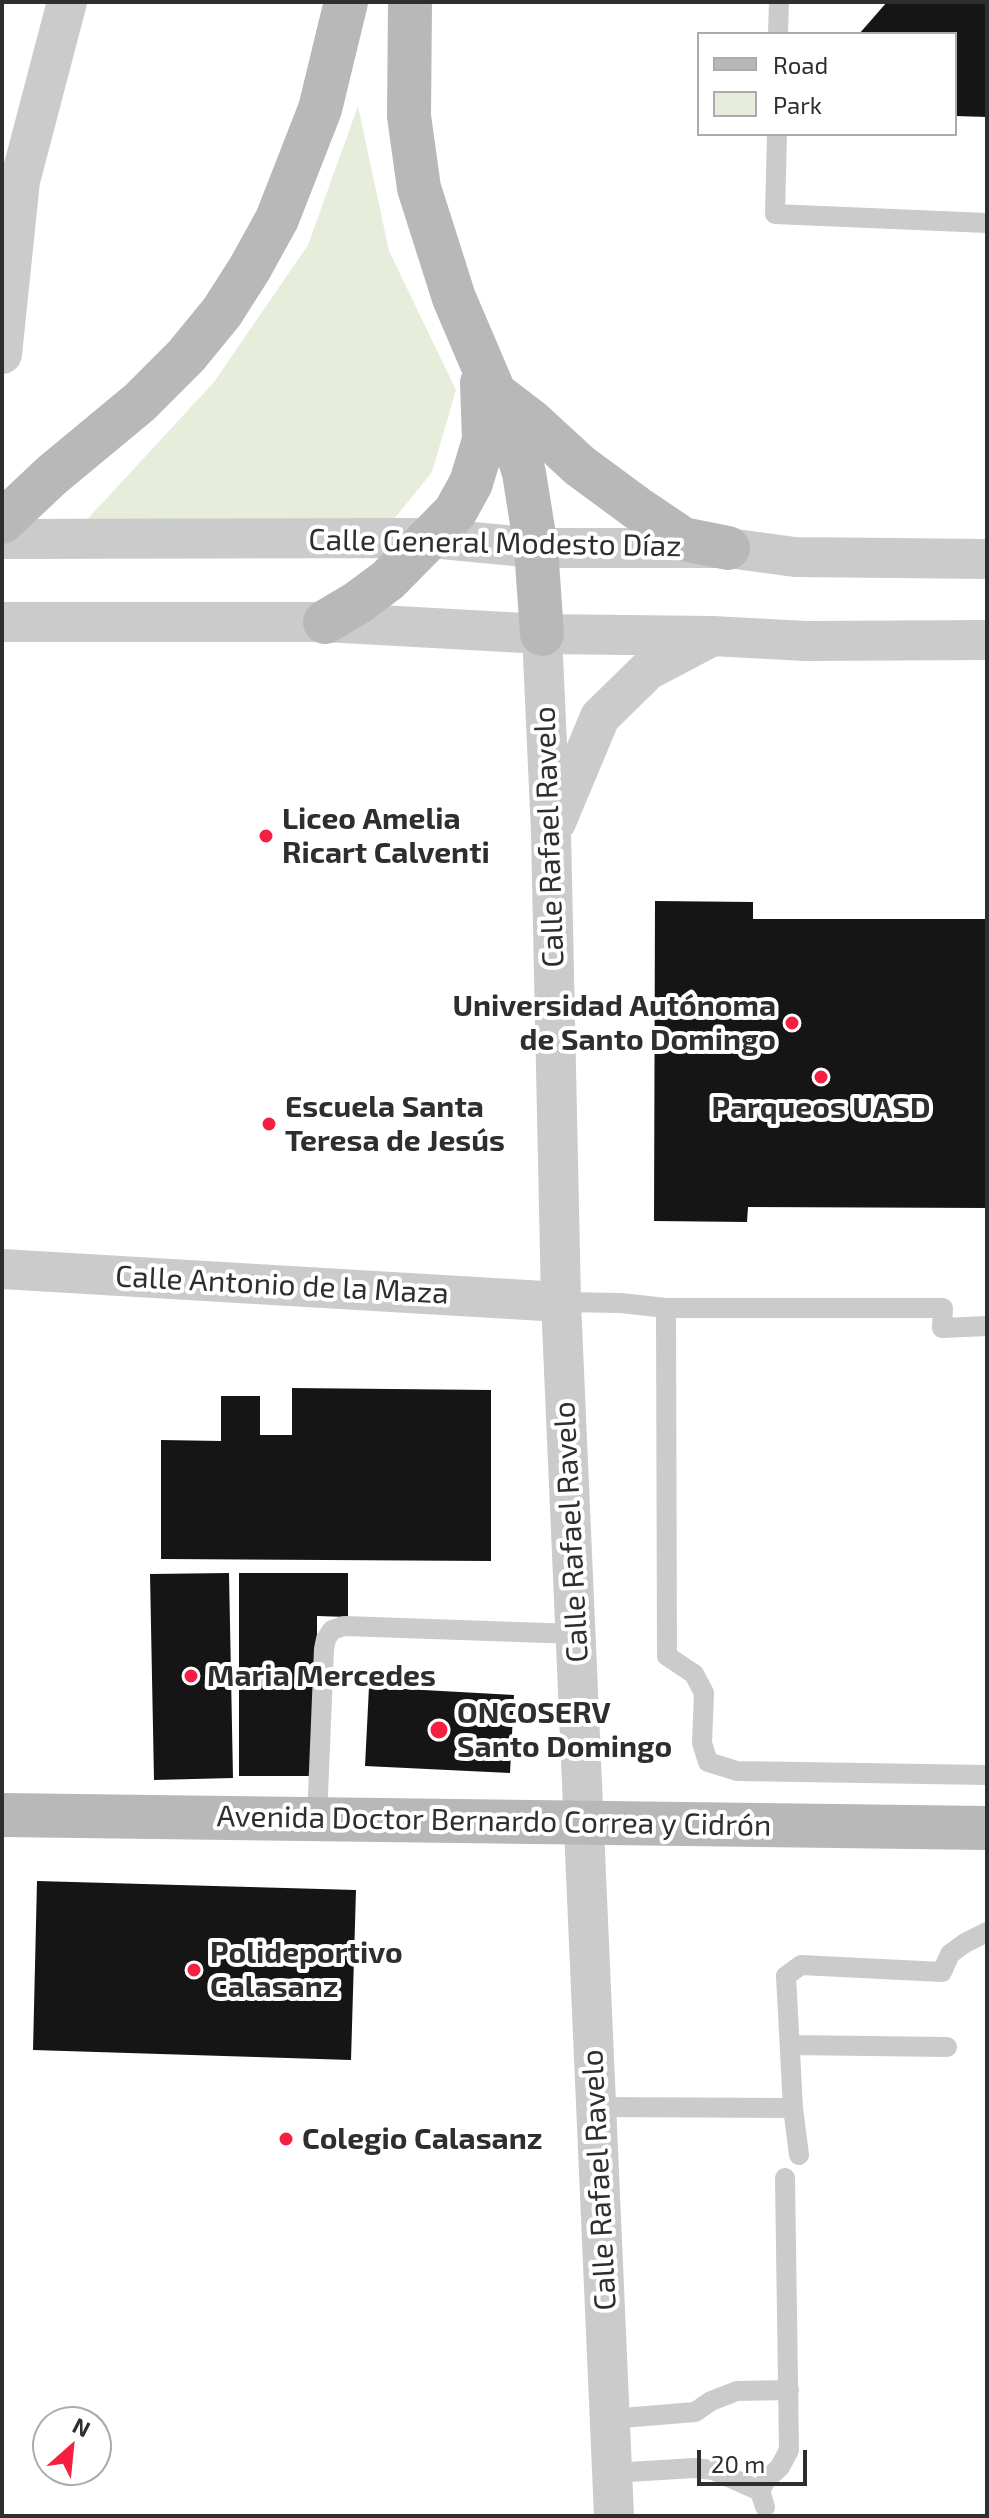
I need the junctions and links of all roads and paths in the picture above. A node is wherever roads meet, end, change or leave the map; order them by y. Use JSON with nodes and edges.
{"nodes":[{"id":1,"x":67,"y":2,"type":"edge"},
{"id":2,"x":346,"y":2,"type":"edge"},
{"id":3,"x":410,"y":2,"type":"edge"},
{"id":4,"x":779,"y":2,"type":"edge"},
{"id":5,"x":778,"y":32,"type":"edge"},
{"id":6,"x":777,"y":136,"type":"edge"},
{"id":7,"x":11,"y":180,"type":"edge"},
{"id":8,"x":987,"y":223,"type":"edge"},
{"id":9,"x":2,"y":354,"type":"edge"},
{"id":10,"x":488,"y":376,"type":"junction"},
{"id":11,"x":2,"y":522,"type":"edge"},
{"id":12,"x":431,"y":538,"type":"junction"},
{"id":13,"x":2,"y":539,"type":"edge"},
{"id":14,"x":536,"y":548,"type":"junction"},
{"id":15,"x":728,"y":548,"type":"junction"},
{"id":16,"x":987,"y":559,"type":"edge"},
{"id":17,"x":2,"y":622,"type":"edge"},
{"id":18,"x":325,"y":622,"type":"junction"},
{"id":19,"x":542,"y":634,"type":"junction"},
{"id":20,"x":712,"y":636,"type":"junction"},
{"id":21,"x":987,"y":640,"type":"edge"},
{"id":22,"x":551,"y":833,"type":"junction"},
{"id":23,"x":2,"y":1269,"type":"edge"},
{"id":24,"x":561,"y":1302,"type":"junction"},
{"id":25,"x":666,"y":1308,"type":"junction"},
{"id":26,"x":987,"y":1326,"type":"edge"},
{"id":27,"x":576,"y":1634,"type":"junction"},
{"id":28,"x":987,"y":1775,"type":"edge"},
{"id":29,"x":2,"y":1815,"type":"edge"},
{"id":30,"x":317,"y":1819,"type":"junction"},
{"id":31,"x":584,"y":1822,"type":"junction"},
{"id":32,"x":987,"y":1828,"type":"edge"},
{"id":33,"x":987,"y":1932,"type":"edge"},
{"id":34,"x":790,"y":2045,"type":"junction"},
{"id":35,"x":947,"y":2047,"type":"dead end"},
{"id":36,"x":596,"y":2107,"type":"junction"},
{"id":37,"x":793,"y":2108,"type":"junction"},
{"id":38,"x":799,"y":2155,"type":"dead end"},
{"id":39,"x":785,"y":2178,"type":"dead end"},
{"id":40,"x":789,"y":2390,"type":"junction"},
{"id":41,"x":610,"y":2419,"type":"junction"},
{"id":42,"x":612,"y":2473,"type":"junction"},
{"id":43,"x":614,"y":2516,"type":"edge"}],
"edges":[{"from":1,"to":7,"type":"street"},
{"from":2,"to":11,"type":"street"},
{"from":3,"to":10,"type":"street","name":"Calle Rafael Ravelo"},
{"from":4,"to":5,"type":"lane"},
{"from":6,"to":8,"type":"lane"},
{"from":7,"to":9,"type":"street"},
{"from":10,"to":12,"type":"street"},
{"from":10,"to":14,"type":"street","name":"Calle Rafael Ravelo"},
{"from":10,"to":15,"type":"street"},
{"from":12,"to":13,"type":"street","name":"Calle General Modesto Díaz"},
{"from":12,"to":14,"type":"street","name":"Calle General Modesto Díaz"},
{"from":12,"to":18,"type":"street"},
{"from":14,"to":15,"type":"street","name":"Calle General Modesto Díaz"},
{"from":14,"to":19,"type":"street","name":"Calle Rafael Ravelo"},
{"from":15,"to":16,"type":"street","name":"Calle General Modesto Díaz"},
{"from":17,"to":18,"type":"street"},
{"from":18,"to":19,"type":"street"},
{"from":19,"to":20,"type":"street"},
{"from":19,"to":22,"type":"street","name":"Calle Rafael Ravelo"},
{"from":20,"to":21,"type":"street"},
{"from":20,"to":22,"type":"street"},
{"from":22,"to":24,"type":"street","name":"Calle Rafael Ravelo"},
{"from":23,"to":24,"type":"street","name":"Calle Antonio de la Maza"},
{"from":24,"to":25,"type":"lane"},
{"from":24,"to":27,"type":"street","name":"Calle Rafael Ravelo"},
{"from":25,"to":26,"type":"lane"},
{"from":25,"to":28,"type":"lane"},
{"from":27,"to":30,"type":"lane"},
{"from":27,"to":31,"type":"street","name":"Calle Rafael Ravelo"},
{"from":29,"to":30,"type":"street","name":"Avenida Doctor Bernardo Correa y Cidrón"},
{"from":30,"to":31,"type":"street","name":"Avenida Doctor Bernardo Correa y Cidrón"},
{"from":31,"to":32,"type":"street","name":"Avenida Doctor Bernardo Correa y Cidrón"},
{"from":31,"to":36,"type":"street","name":"Calle Rafael Ravelo"},
{"from":33,"to":34,"type":"lane"},
{"from":34,"to":35,"type":"lane"},
{"from":34,"to":37,"type":"lane"},
{"from":36,"to":37,"type":"lane"},
{"from":36,"to":41,"type":"street","name":"Calle Rafael Ravelo"},
{"from":37,"to":38,"type":"lane"},
{"from":39,"to":40,"type":"lane"},
{"from":40,"to":41,"type":"lane"},
{"from":40,"to":42,"type":"lane"},
{"from":41,"to":42,"type":"street","name":"Calle Rafael Ravelo"},
{"from":42,"to":43,"type":"street","name":"Calle Rafael Ravelo"}]}
